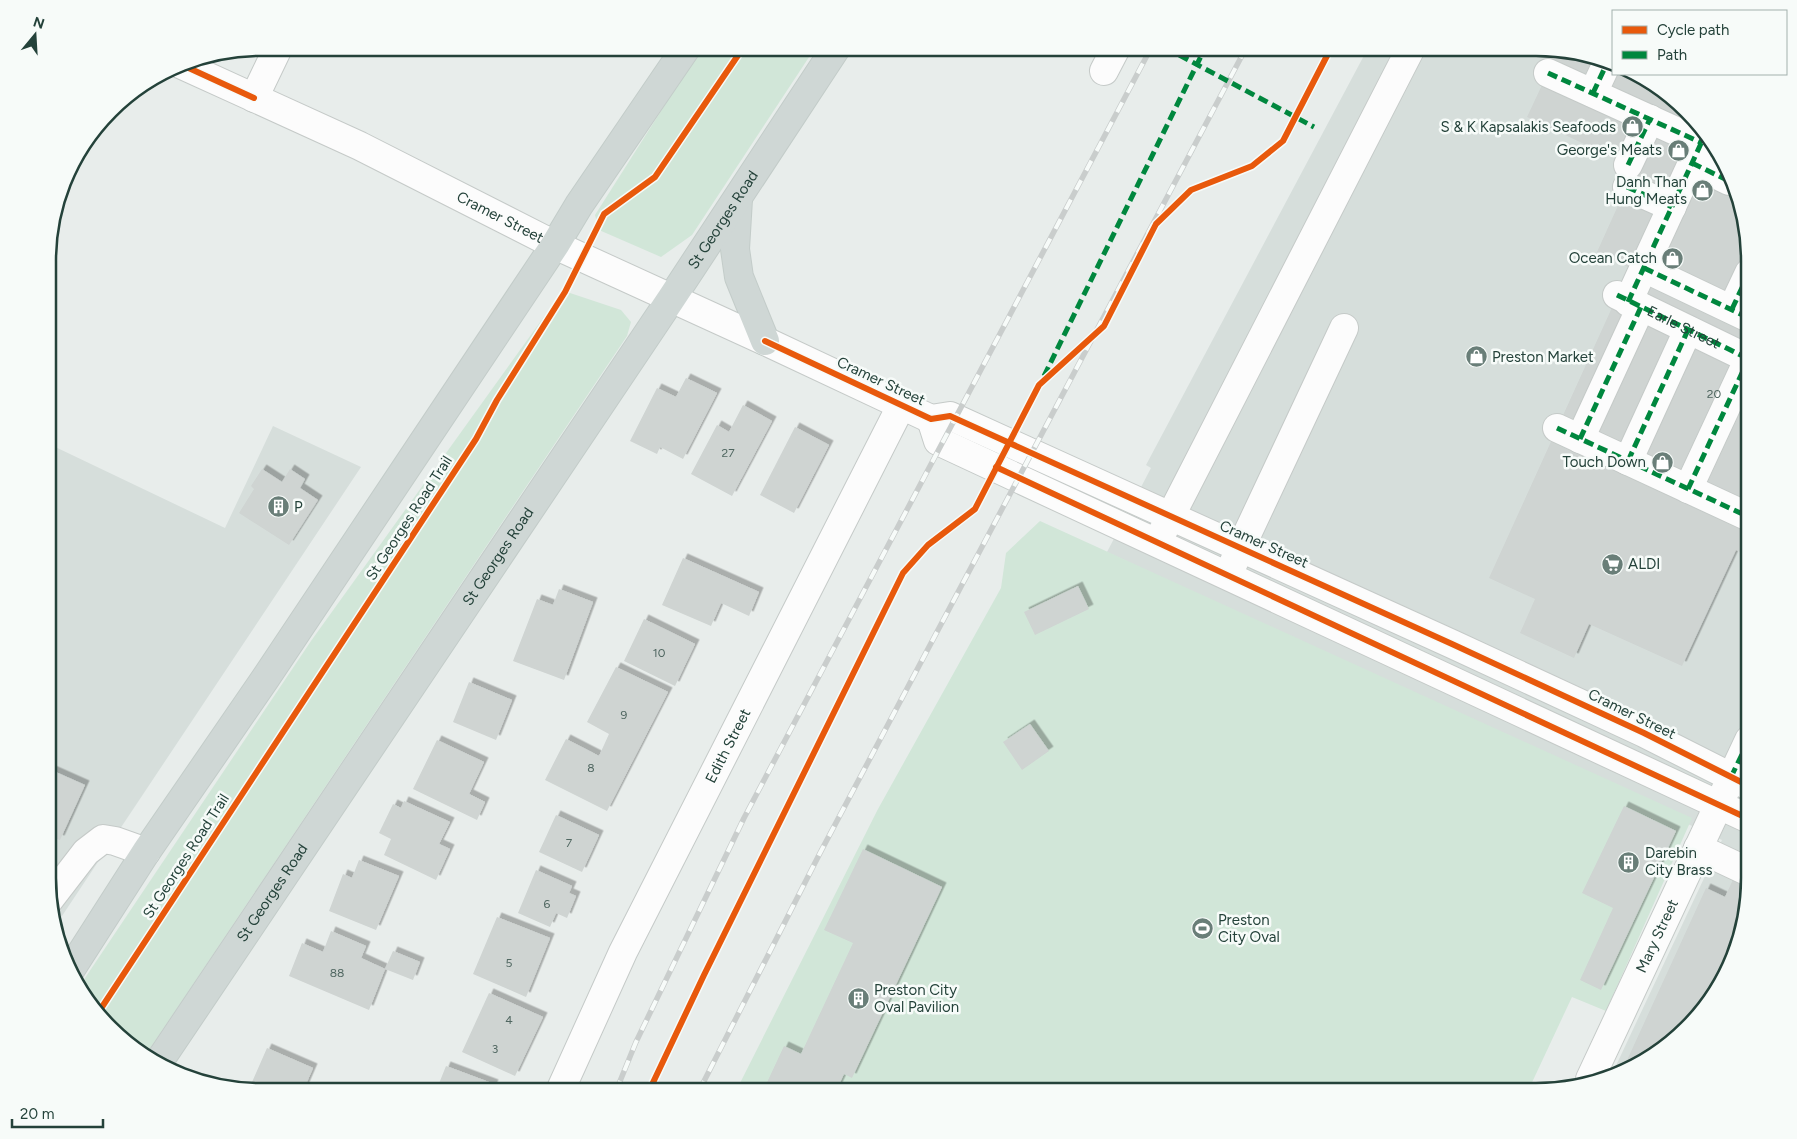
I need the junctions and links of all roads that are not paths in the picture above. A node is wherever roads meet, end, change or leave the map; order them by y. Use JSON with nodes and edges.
{"nodes":[{"id":1,"x":274,"y":56,"type":"edge"},
{"id":2,"x":680,"y":56,"type":"edge"},
{"id":3,"x":831,"y":56,"type":"edge"},
{"id":4,"x":1407,"y":56,"type":"edge"},
{"id":5,"x":1605,"y":68,"type":"edge"},
{"id":6,"x":191,"y":69,"type":"edge"},
{"id":7,"x":1548,"y":73,"type":"dead end"},
{"id":8,"x":1593,"y":94,"type":"junction"},
{"id":9,"x":254,"y":98,"type":"junction"},
{"id":10,"x":1650,"y":119,"type":"junction"},
{"id":11,"x":1699,"y":148,"type":"edge"},
{"id":12,"x":1719,"y":169,"type":"edge"},
{"id":13,"x":738,"y":197,"type":"junction"},
{"id":14,"x":1672,"y":207,"type":"junction"},
{"id":15,"x":555,"y":245,"type":"junction"},
{"id":16,"x":1644,"y":268,"type":"junction"},
{"id":17,"x":671,"y":299,"type":"junction"},
{"id":18,"x":1629,"y":301,"type":"junction"},
{"id":19,"x":1741,"y":313,"type":"edge"},
{"id":20,"x":1344,"y":328,"type":"dead end"},
{"id":21,"x":1688,"y":330,"type":"junction"},
{"id":22,"x":765,"y":341,"type":"junction"},
{"id":23,"x":1741,"y":354,"type":"edge"},
{"id":24,"x":1741,"y":375,"type":"edge"},
{"id":25,"x":902,"y":404,"type":"junction"},
{"id":26,"x":931,"y":419,"type":"junction"},
{"id":27,"x":1628,"y":461,"type":"junction"},
{"id":28,"x":1688,"y":489,"type":"junction"},
{"id":29,"x":1741,"y":506,"type":"edge"},
{"id":30,"x":1171,"y":516,"type":"junction"},
{"id":31,"x":1157,"y":543,"type":"junction"},
{"id":32,"x":1240,"y":548,"type":"junction"},
{"id":33,"x":1228,"y":576,"type":"junction"},
{"id":34,"x":1740,"y":781,"type":"edge"},
{"id":35,"x":1718,"y":805,"type":"junction"},
{"id":36,"x":1741,"y":815,"type":"edge"},
{"id":37,"x":1698,"y":848,"type":"junction"},
{"id":38,"x":146,"y":852,"type":"junction"},
{"id":39,"x":1741,"y":868,"type":"edge"},
{"id":40,"x":57,"y":890,"type":"edge"},
{"id":41,"x":75,"y":963,"type":"edge"},
{"id":42,"x":162,"y":1057,"type":"edge"},
{"id":43,"x":1592,"y":1075,"type":"edge"},
{"id":44,"x":564,"y":1083,"type":"edge"}],
"edges":[{"from":1,"to":9,"type":"street"},
{"from":2,"to":15,"type":"main road"},
{"from":3,"to":13,"type":"main road","name":"St Georges Road"},
{"from":4,"to":30,"type":"street"},
{"from":5,"to":8,"type":"street"},
{"from":6,"to":9,"type":"street","name":"Cramer Street"},
{"from":7,"to":8,"type":"street"},
{"from":8,"to":10,"type":"street"},
{"from":9,"to":15,"type":"street","name":"Cramer Street"},
{"from":10,"to":11,"type":"street"},
{"from":10,"to":14,"type":"street"},
{"from":11,"to":12,"type":"street"},
{"from":11,"to":14,"type":"street"},
{"from":13,"to":17,"type":"main road","name":"St Georges Road"},
{"from":13,"to":22,"type":"main road"},
{"from":14,"to":16,"type":"street"},
{"from":15,"to":17,"type":"street","name":"Cramer Street"},
{"from":15,"to":38,"type":"main road"},
{"from":16,"to":18,"type":"street"},
{"from":16,"to":19,"type":"street"},
{"from":17,"to":22,"type":"street","name":"Cramer Street"},
{"from":17,"to":42,"type":"main road","name":"St Georges Road"},
{"from":18,"to":21,"type":"street","name":"Earle Street"},
{"from":18,"to":27,"type":"street"},
{"from":20,"to":32,"type":"street"},
{"from":21,"to":23,"type":"street","name":"Earle Street"},
{"from":21,"to":27,"type":"street"},
{"from":22,"to":25,"type":"street","name":"Cramer Street"},
{"from":24,"to":28,"type":"street"},
{"from":25,"to":26,"type":"street","name":"Cramer Street"},
{"from":25,"to":44,"type":"street","name":"Edith Street"},
{"from":26,"to":30,"type":"street","name":"Cramer Street"},
{"from":26,"to":31,"type":"street","name":"Cramer Street"},
{"from":27,"to":28,"type":"street"},
{"from":28,"to":29,"type":"street"},
{"from":30,"to":31,"type":"street"},
{"from":30,"to":32,"type":"street","name":"Cramer Street"},
{"from":31,"to":33,"type":"street","name":"Cramer Street"},
{"from":32,"to":33,"type":"street"},
{"from":32,"to":34,"type":"street","name":"Cramer Street"},
{"from":33,"to":35,"type":"street","name":"Cramer Street"},
{"from":34,"to":35,"type":"street","name":"Mary Street"},
{"from":35,"to":36,"type":"street","name":"Cramer Street"},
{"from":35,"to":37,"type":"street","name":"Mary Street"},
{"from":37,"to":39,"type":"street"},
{"from":37,"to":43,"type":"street","name":"Mary Street"},
{"from":38,"to":40,"type":"street"},
{"from":38,"to":41,"type":"main road"}]}
